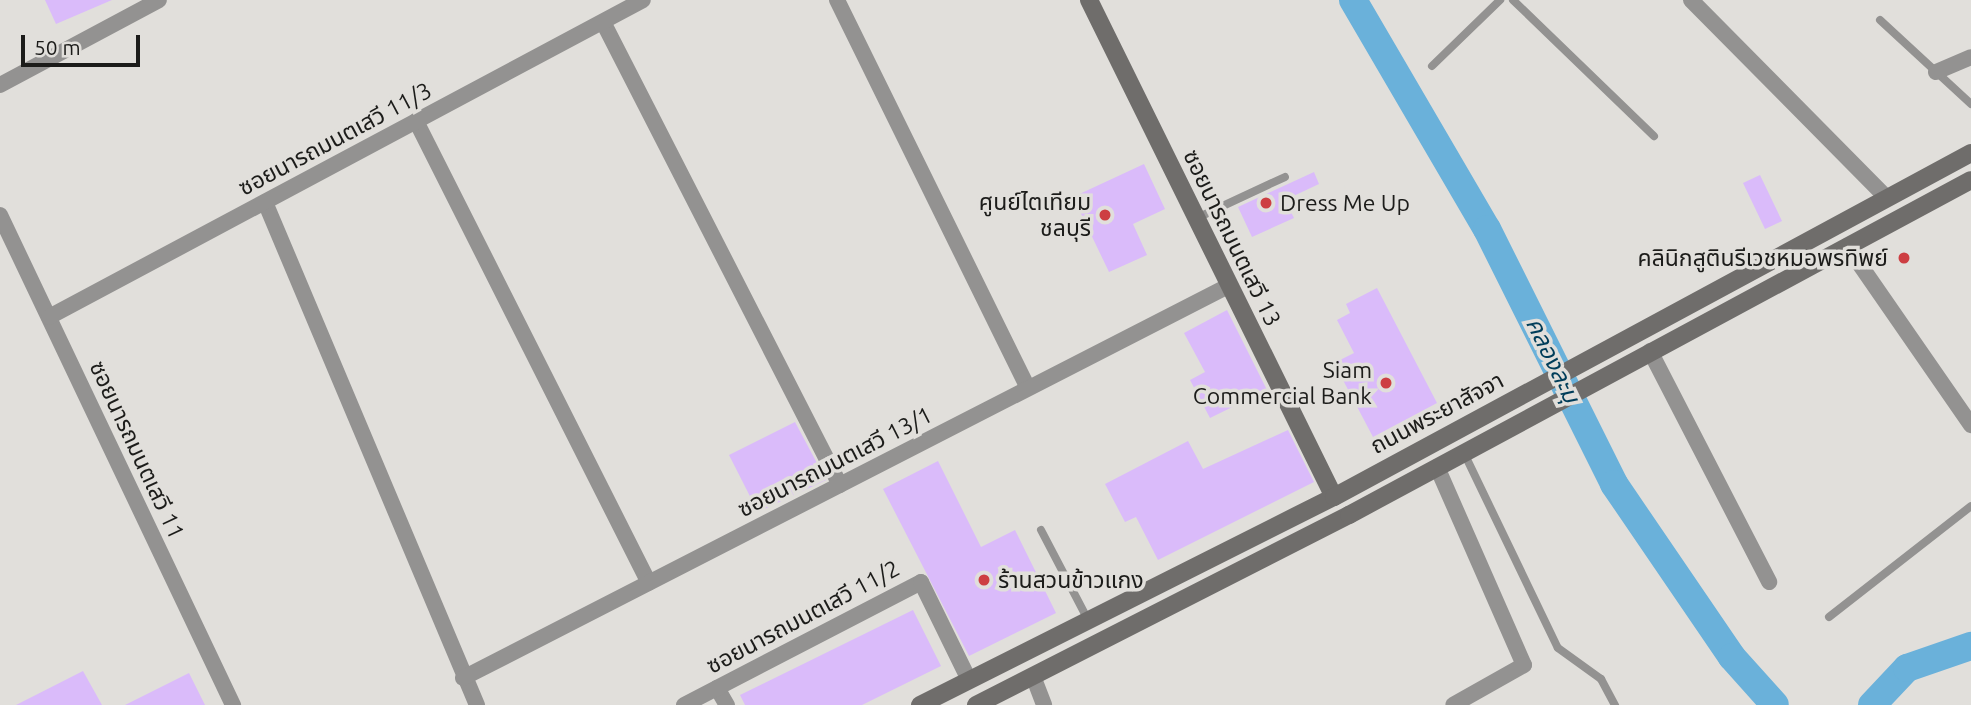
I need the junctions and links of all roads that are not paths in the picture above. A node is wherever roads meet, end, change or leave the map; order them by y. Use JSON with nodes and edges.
{"nodes":[{"id":1,"x":159,"y":0,"type":"edge"},
{"id":2,"x":643,"y":0,"type":"edge"},
{"id":3,"x":837,"y":0,"type":"edge"},
{"id":4,"x":1089,"y":0,"type":"edge"},
{"id":5,"x":1500,"y":0,"type":"edge"},
{"id":6,"x":1513,"y":0,"type":"edge"},
{"id":7,"x":1691,"y":0,"type":"edge"},
{"id":8,"x":1880,"y":20,"type":"dead end"},
{"id":9,"x":603,"y":22,"type":"junction"},
{"id":10,"x":1971,"y":57,"type":"edge"},
{"id":11,"x":1432,"y":66,"type":"dead end"},
{"id":12,"x":1937,"y":72,"type":"junction"},
{"id":13,"x":0,"y":85,"type":"edge"},
{"id":14,"x":1971,"y":104,"type":"edge"},
{"id":15,"x":416,"y":121,"type":"junction"},
{"id":16,"x":1654,"y":136,"type":"dead end"},
{"id":17,"x":1970,"y":155,"type":"edge"},
{"id":18,"x":1285,"y":177,"type":"dead end"},
{"id":19,"x":1971,"y":180,"type":"edge"},
{"id":20,"x":1887,"y":198,"type":"junction"},
{"id":21,"x":265,"y":202,"type":"junction"},
{"id":22,"x":0,"y":215,"type":"edge"},
{"id":23,"x":1195,"y":219,"type":"junction"},
{"id":24,"x":1847,"y":246,"type":"junction"},
{"id":25,"x":1228,"y":286,"type":"junction"},
{"id":26,"x":48,"y":317,"type":"junction"},
{"id":27,"x":1650,"y":351,"type":"junction"},
{"id":28,"x":1028,"y":388,"type":"junction"},
{"id":29,"x":1971,"y":425,"type":"edge"},
{"id":30,"x":1464,"y":453,"type":"junction"},
{"id":31,"x":1437,"y":467,"type":"junction"},
{"id":32,"x":840,"y":485,"type":"junction"},
{"id":33,"x":1334,"y":497,"type":"junction"},
{"id":34,"x":1971,"y":506,"type":"edge"},
{"id":35,"x":1041,"y":530,"type":"dead end"},
{"id":36,"x":1769,"y":582,"type":"dead end"},
{"id":37,"x":649,"y":583,"type":"junction"},
{"id":38,"x":1829,"y":617,"type":"dead end"},
{"id":39,"x":1088,"y":620,"type":"junction"},
{"id":40,"x":1033,"y":676,"type":"junction"},
{"id":41,"x":463,"y":678,"type":"junction"},
{"id":42,"x":970,"y":680,"type":"junction"},
{"id":43,"x":718,"y":688,"type":"junction"},
{"id":44,"x":233,"y":705,"type":"edge"},
{"id":45,"x":477,"y":705,"type":"edge"},
{"id":46,"x":684,"y":705,"type":"edge"},
{"id":47,"x":727,"y":705,"type":"edge"},
{"id":48,"x":920,"y":705,"type":"edge"},
{"id":49,"x":976,"y":705,"type":"edge"},
{"id":50,"x":1044,"y":705,"type":"edge"},
{"id":51,"x":1453,"y":705,"type":"edge"},
{"id":52,"x":1615,"y":705,"type":"edge"}],
"edges":[{"from":1,"to":13,"type":"street"},
{"from":2,"to":9,"type":"street","name":"ซอยนารถมนตเสวี 11/3"},
{"from":3,"to":28,"type":"street"},
{"from":4,"to":23,"type":"main road","name":"ซอยนารถมนตเสวี 13"},
{"from":5,"to":11,"type":"lane"},
{"from":6,"to":16,"type":"lane"},
{"from":7,"to":20,"type":"street"},
{"from":8,"to":12,"type":"lane"},
{"from":9,"to":15,"type":"street","name":"ซอยนารถมนตเสวี 11/3"},
{"from":9,"to":32,"type":"street"},
{"from":10,"to":12,"type":"street"},
{"from":12,"to":14,"type":"lane"},
{"from":15,"to":21,"type":"street","name":"ซอยนารถมนตเสวี 11/3"},
{"from":15,"to":37,"type":"street"},
{"from":17,"to":20,"type":"main road","name":"ถนนพระยาสัจจา"},
{"from":18,"to":23,"type":"lane"},
{"from":19,"to":24,"type":"main road","name":"ถนนพระยาสัจจา"},
{"from":20,"to":33,"type":"main road","name":"ถนนพระยาสัจจา"},
{"from":21,"to":26,"type":"street","name":"ซอยนารถมนตเสวี 11/3"},
{"from":21,"to":41,"type":"street"},
{"from":22,"to":26,"type":"street","name":"ซอยนารถมนตเสวี 11"},
{"from":23,"to":25,"type":"main road","name":"ซอยนารถมนตเสวี 13"},
{"from":24,"to":27,"type":"main road","name":"ถนนพระยาสัจจา"},
{"from":24,"to":29,"type":"street"},
{"from":25,"to":28,"type":"street","name":"ซอยนารถมนตเสวี 13/1"},
{"from":25,"to":33,"type":"main road","name":"ซอยนารถมนตเสวี 13"},
{"from":26,"to":44,"type":"street","name":"ซอยนารถมนตเสวี 11"},
{"from":27,"to":30,"type":"main road","name":"ถนนพระยาสัจจา"},
{"from":27,"to":36,"type":"street"},
{"from":28,"to":32,"type":"street","name":"ซอยนารถมนตเสวี 13/1"},
{"from":30,"to":31,"type":"main road","name":"ถนนพระยาสัจจา"},
{"from":30,"to":52,"type":"lane"},
{"from":31,"to":40,"type":"main road","name":"ถนนพระยาสัจจา"},
{"from":31,"to":51,"type":"street"},
{"from":32,"to":37,"type":"street","name":"ซอยนารถมนตเสวี 13/1"},
{"from":33,"to":39,"type":"main road","name":"ถนนพระยาสัจจา"},
{"from":34,"to":38,"type":"lane"},
{"from":35,"to":39,"type":"lane"},
{"from":37,"to":41,"type":"street","name":"ซอยนารถมนตเสวี 13/1"},
{"from":39,"to":42,"type":"main road","name":"ถนนพระยาสัจจา"},
{"from":40,"to":49,"type":"main road","name":"ถนนพระยาสัจจา"},
{"from":40,"to":50,"type":"street"},
{"from":41,"to":45,"type":"street"},
{"from":42,"to":43,"type":"street","name":"ซอยนารถมนตเสวี 11/2"},
{"from":42,"to":48,"type":"main road","name":"ถนนพระยาสัจจา"},
{"from":43,"to":46,"type":"street","name":"ซอยนารถมนตเสวี 11/2"},
{"from":43,"to":47,"type":"street"}]}
